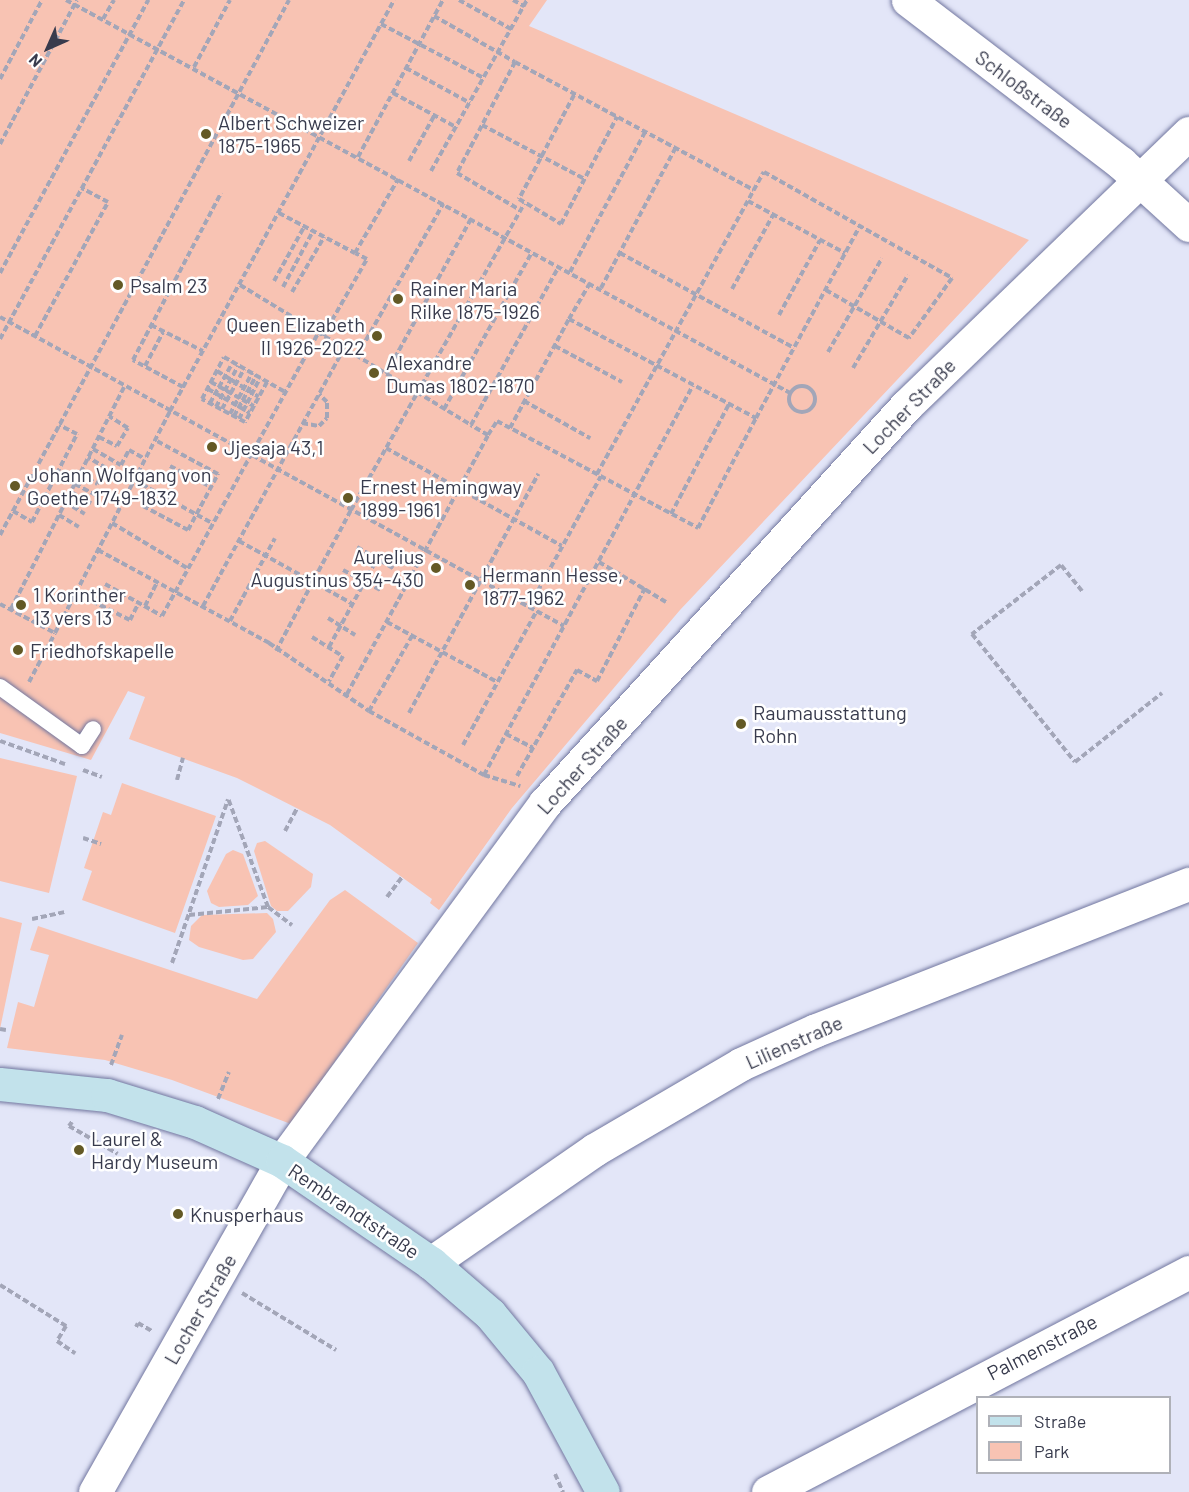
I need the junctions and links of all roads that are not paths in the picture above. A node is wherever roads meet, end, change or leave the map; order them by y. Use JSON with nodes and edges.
{"nodes":[{"id":1,"x":908,"y":0,"type":"edge"},
{"id":2,"x":1189,"y":133,"type":"edge"},
{"id":3,"x":1138,"y":181,"type":"junction"},
{"id":4,"x":1189,"y":225,"type":"edge"},
{"id":5,"x":0,"y":687,"type":"edge"},
{"id":6,"x":93,"y":729,"type":"dead end"},
{"id":7,"x":1189,"y":884,"type":"edge"},
{"id":8,"x":0,"y":1084,"type":"edge"},
{"id":9,"x":282,"y":1161,"type":"junction"},
{"id":10,"x":431,"y":1263,"type":"junction"},
{"id":11,"x":1189,"y":1272,"type":"edge"},
{"id":12,"x":95,"y":1492,"type":"edge"},
{"id":13,"x":603,"y":1492,"type":"edge"},
{"id":14,"x":768,"y":1492,"type":"edge"}],
"edges":[{"from":1,"to":3,"type":"street","name":"Schloßstraße"},
{"from":2,"to":3,"type":"street","name":"Locher Straße"},
{"from":3,"to":4,"type":"street","name":"Schloßstraße"},
{"from":3,"to":9,"type":"street","name":"Locher Straße"},
{"from":5,"to":6,"type":"lane"},
{"from":7,"to":10,"type":"street","name":"Lilienstraße"},
{"from":8,"to":9,"type":"main road","name":"Rembrandtstraße"},
{"from":9,"to":10,"type":"main road","name":"Rembrandtstraße"},
{"from":9,"to":12,"type":"street","name":"Locher Straße"},
{"from":10,"to":13,"type":"main road","name":"Rembrandtstraße"},
{"from":11,"to":14,"type":"street","name":"Palmenstraße"}]}
